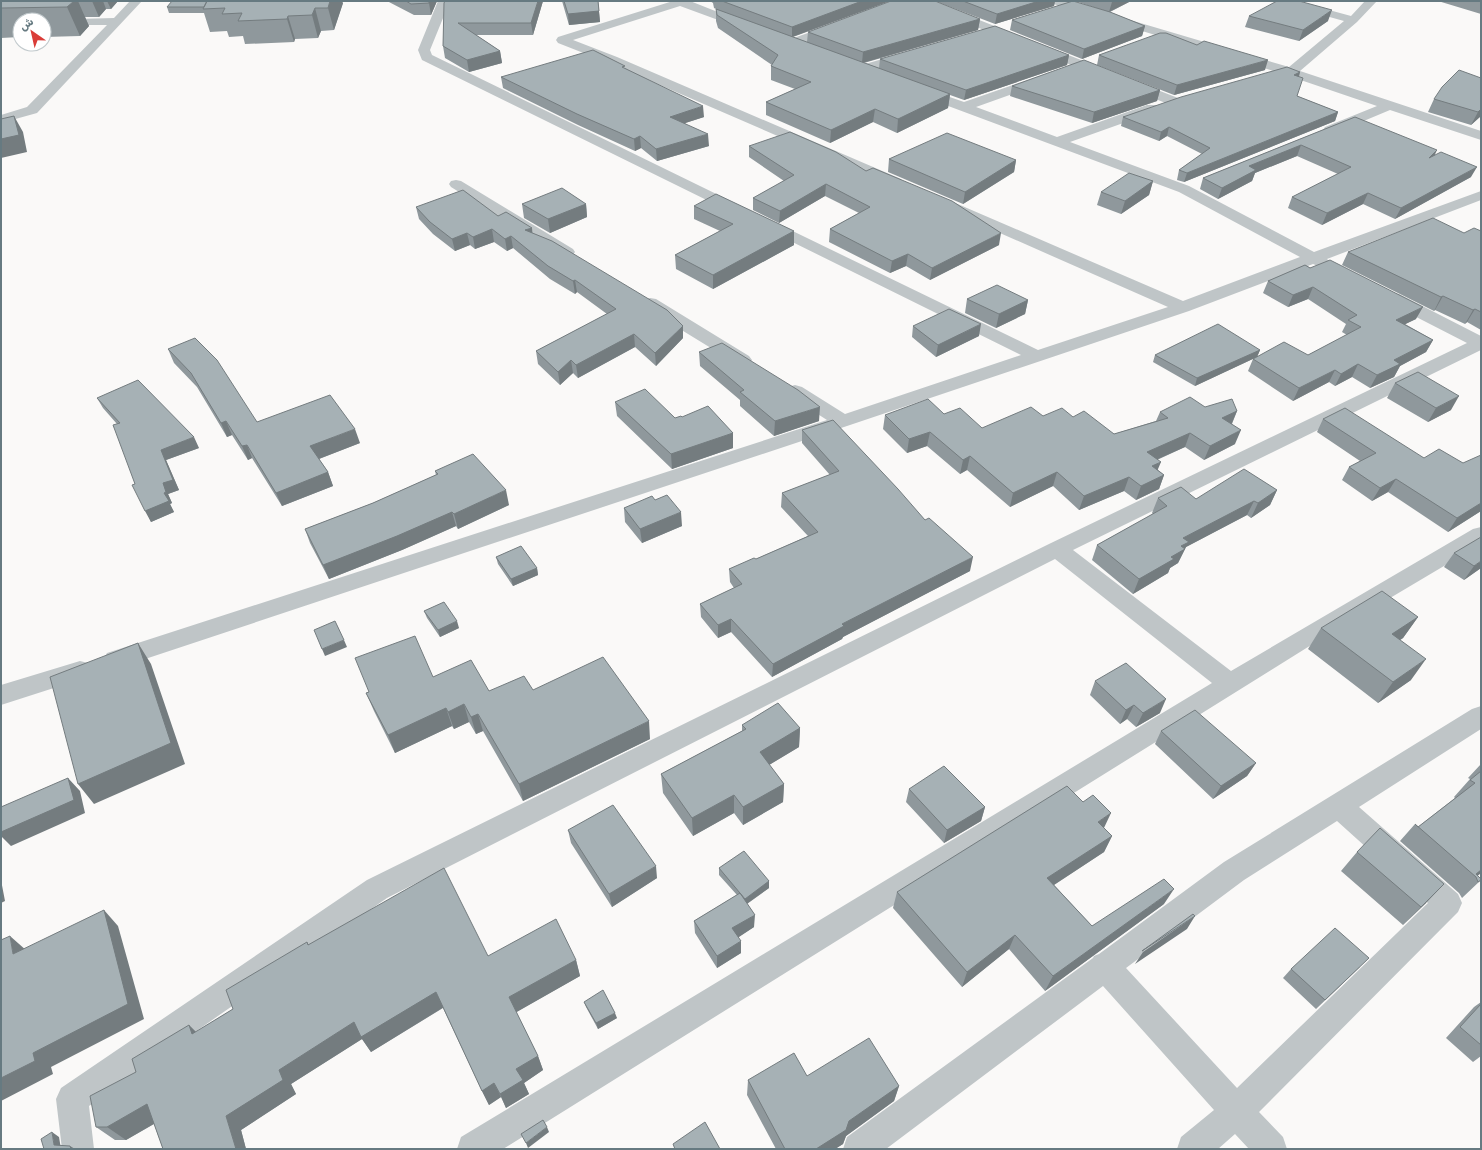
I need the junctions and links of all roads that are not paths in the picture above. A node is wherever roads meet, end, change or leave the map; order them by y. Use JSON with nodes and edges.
{"nodes":[{"id":1,"x":136,"y":1,"type":"edge"},
{"id":2,"x":444,"y":1,"type":"edge"},
{"id":3,"x":921,"y":1,"type":"edge"},
{"id":4,"x":1054,"y":1,"type":"edge"},
{"id":5,"x":1283,"y":1,"type":"edge"},
{"id":6,"x":1371,"y":1,"type":"edge"},
{"id":7,"x":682,"y":2,"type":"edge"},
{"id":8,"x":1076,"y":4,"type":"edge"},
{"id":9,"x":1048,"y":13,"type":"edge"},
{"id":10,"x":1353,"y":20,"type":"junction"},
{"id":11,"x":116,"y":21,"type":"junction"},
{"id":12,"x":52,"y":22,"type":"edge"},
{"id":13,"x":845,"y":24,"type":"edge"},
{"id":14,"x":1010,"y":26,"type":"dead end"},
{"id":15,"x":755,"y":29,"type":"edge"},
{"id":16,"x":995,"y":30,"type":"junction"},
{"id":17,"x":1163,"y":34,"type":"junction"},
{"id":18,"x":981,"y":35,"type":"edge"},
{"id":19,"x":1141,"y":42,"type":"edge"},
{"id":20,"x":922,"y":52,"type":"edge"},
{"id":21,"x":827,"y":56,"type":"edge"},
{"id":22,"x":1097,"y":59,"type":"dead end"},
{"id":23,"x":848,"y":64,"type":"edge"},
{"id":24,"x":1082,"y":65,"type":"junction"},
{"id":25,"x":862,"y":69,"type":"junction"},
{"id":26,"x":1068,"y":70,"type":"edge"},
{"id":27,"x":1287,"y":71,"type":"junction"},
{"id":28,"x":1053,"y":75,"type":"edge"},
{"id":29,"x":1262,"y":76,"type":"edge"},
{"id":30,"x":884,"y":77,"type":"edge"},
{"id":31,"x":906,"y":85,"type":"edge"},
{"id":32,"x":1188,"y":96,"type":"edge"},
{"id":33,"x":1173,"y":101,"type":"junction"},
{"id":34,"x":1390,"y":105,"type":"junction"},
{"id":35,"x":963,"y":107,"type":"junction"},
{"id":36,"x":1,"y":119,"type":"edge"},
{"id":37,"x":1479,"y":134,"type":"edge"},
{"id":38,"x":1316,"y":135,"type":"edge"},
{"id":39,"x":1056,"y":142,"type":"junction"},
{"id":40,"x":1199,"y":183,"type":"dead end"},
{"id":41,"x":456,"y":184,"type":"dead end"},
{"id":42,"x":905,"y":186,"type":"edge"},
{"id":43,"x":1184,"y":189,"type":"junction"},
{"id":44,"x":1481,"y":195,"type":"edge"},
{"id":45,"x":935,"y":199,"type":"edge"},
{"id":46,"x":1314,"y":258,"type":"junction"},
{"id":47,"x":578,"y":259,"type":"edge"},
{"id":48,"x":1335,"y":269,"type":"edge"},
{"id":49,"x":1376,"y":290,"type":"edge"},
{"id":50,"x":639,"y":296,"type":"edge"},
{"id":51,"x":1183,"y":307,"type":"junction"},
{"id":52,"x":1481,"y":343,"type":"edge"},
{"id":53,"x":1037,"y":356,"type":"junction"},
{"id":54,"x":755,"y":367,"type":"edge"},
{"id":55,"x":782,"y":384,"type":"edge"},
{"id":56,"x":843,"y":421,"type":"junction"},
{"id":57,"x":1481,"y":534,"type":"edge"},
{"id":58,"x":1057,"y":549,"type":"junction"},
{"id":59,"x":1231,"y":684,"type":"junction"},
{"id":60,"x":1,"y":695,"type":"edge"},
{"id":61,"x":1481,"y":716,"type":"edge"},
{"id":62,"x":1338,"y":805,"type":"junction"},
{"id":63,"x":1104,"y":966,"type":"junction"},
{"id":64,"x":1237,"y":1111,"type":"junction"},
{"id":65,"x":78,"y":1149,"type":"edge"},
{"id":66,"x":473,"y":1149,"type":"edge"},
{"id":67,"x":859,"y":1149,"type":"edge"},
{"id":68,"x":1193,"y":1149,"type":"edge"},
{"id":69,"x":1271,"y":1149,"type":"edge"}],
"edges":[{"from":1,"to":11,"type":"street"},
{"from":2,"to":53,"type":"street"},
{"from":3,"to":16,"type":"street"},
{"from":4,"to":8,"type":"street"},
{"from":5,"to":10,"type":"street"},
{"from":6,"to":10,"type":"street"},
{"from":7,"to":15,"type":"street"},
{"from":7,"to":42,"type":"street"},
{"from":8,"to":9,"type":"street"},
{"from":8,"to":17,"type":"street"},
{"from":10,"to":27,"type":"street"},
{"from":11,"to":12,"type":"street"},
{"from":11,"to":36,"type":"street"},
{"from":13,"to":21,"type":"street"},
{"from":14,"to":16,"type":"street"},
{"from":16,"to":18,"type":"street"},
{"from":16,"to":24,"type":"street"},
{"from":17,"to":19,"type":"street"},
{"from":17,"to":27,"type":"street"},
{"from":20,"to":25,"type":"street"},
{"from":22,"to":24,"type":"street"},
{"from":23,"to":25,"type":"street"},
{"from":24,"to":26,"type":"street"},
{"from":24,"to":33,"type":"street"},
{"from":25,"to":30,"type":"street"},
{"from":27,"to":29,"type":"street"},
{"from":27,"to":34,"type":"street"},
{"from":28,"to":35,"type":"street"},
{"from":31,"to":35,"type":"street"},
{"from":32,"to":33,"type":"street"},
{"from":33,"to":39,"type":"street"},
{"from":34,"to":37,"type":"street"},
{"from":34,"to":38,"type":"street"},
{"from":35,"to":39,"type":"street"},
{"from":39,"to":43,"type":"street"},
{"from":40,"to":43,"type":"street"},
{"from":41,"to":47,"type":"street"},
{"from":43,"to":46,"type":"street"},
{"from":44,"to":46,"type":"street"},
{"from":45,"to":51,"type":"street"},
{"from":46,"to":48,"type":"street"},
{"from":46,"to":51,"type":"street"},
{"from":49,"to":52,"type":"street"},
{"from":50,"to":54,"type":"street"},
{"from":51,"to":53,"type":"street"},
{"from":52,"to":58,"type":"street"},
{"from":53,"to":56,"type":"street"},
{"from":55,"to":56,"type":"street"},
{"from":56,"to":60,"type":"street"},
{"from":57,"to":59,"type":"street"},
{"from":58,"to":59,"type":"street"},
{"from":58,"to":65,"type":"street"},
{"from":59,"to":66,"type":"street"},
{"from":61,"to":62,"type":"street"},
{"from":62,"to":63,"type":"street"},
{"from":62,"to":64,"type":"street"},
{"from":63,"to":64,"type":"street"},
{"from":63,"to":67,"type":"street"},
{"from":64,"to":68,"type":"street"},
{"from":64,"to":69,"type":"street"}]}
